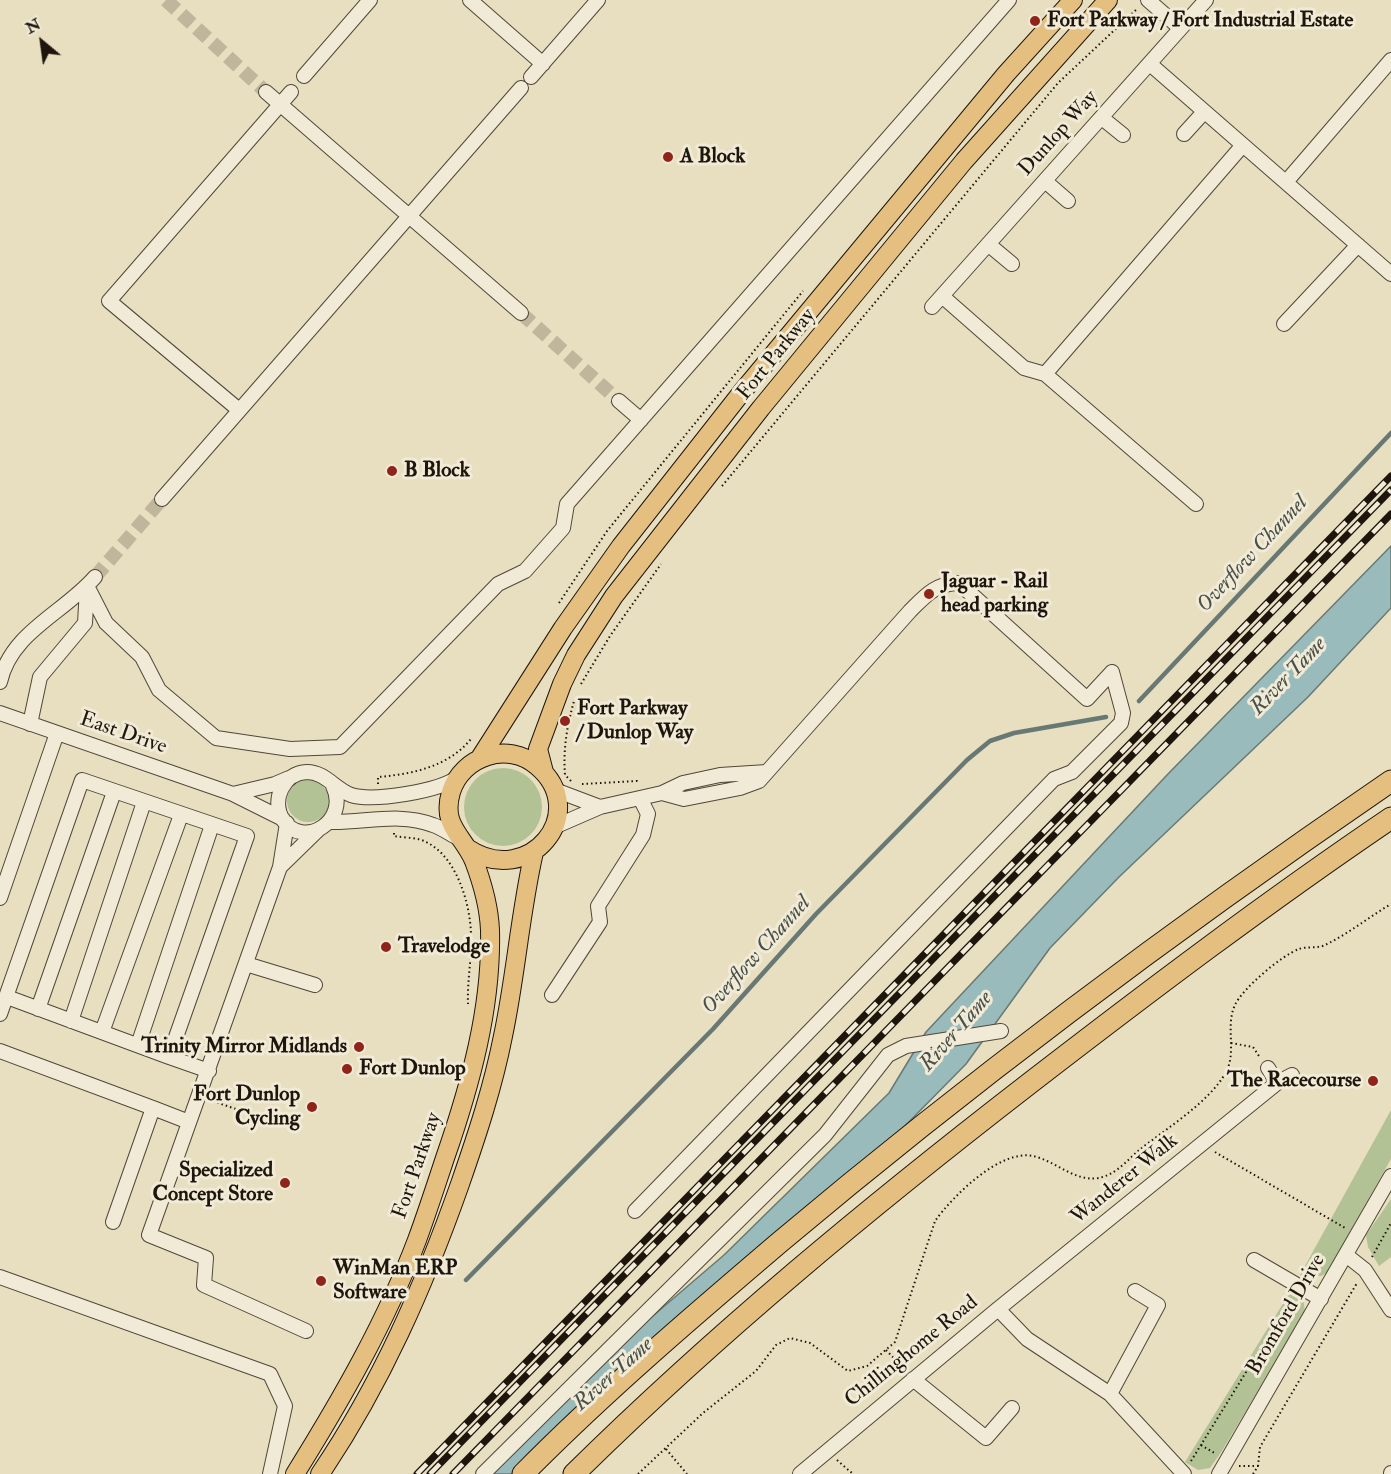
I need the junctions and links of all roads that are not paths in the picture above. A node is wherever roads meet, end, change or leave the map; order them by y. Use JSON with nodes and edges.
{"nodes":[{"id":1,"x":370,"y":0,"type":"edge"},
{"id":2,"x":470,"y":0,"type":"edge"},
{"id":3,"x":598,"y":0,"type":"edge"},
{"id":4,"x":1009,"y":0,"type":"edge"},
{"id":5,"x":1073,"y":0,"type":"edge"},
{"id":6,"x":1108,"y":0,"type":"edge"},
{"id":7,"x":1206,"y":0,"type":"edge"},
{"id":8,"x":1143,"y":4,"type":"edge"},
{"id":9,"x":1180,"y":28,"type":"junction"},
{"id":10,"x":1391,"y":60,"type":"edge"},
{"id":11,"x":543,"y":63,"type":"junction"},
{"id":12,"x":1150,"y":64,"type":"junction"},
{"id":13,"x":304,"y":76,"type":"dead end"},
{"id":14,"x":531,"y":77,"type":"dead end"},
{"id":15,"x":521,"y":88,"type":"dead end"},
{"id":16,"x":266,"y":92,"type":"tunnel mouth"},
{"id":17,"x":291,"y":92,"type":"dead end"},
{"id":18,"x":280,"y":104,"type":"junction"},
{"id":19,"x":1204,"y":112,"type":"junction"},
{"id":20,"x":1101,"y":118,"type":"junction"},
{"id":21,"x":1185,"y":134,"type":"dead end"},
{"id":22,"x":1123,"y":135,"type":"dead end"},
{"id":23,"x":1243,"y":145,"type":"junction"},
{"id":24,"x":1045,"y":181,"type":"junction"},
{"id":25,"x":1286,"y":182,"type":"junction"},
{"id":26,"x":1068,"y":201,"type":"dead end"},
{"id":27,"x":410,"y":216,"type":"junction"},
{"id":28,"x":988,"y":244,"type":"junction"},
{"id":29,"x":1358,"y":245,"type":"junction"},
{"id":30,"x":1012,"y":264,"type":"dead end"},
{"id":31,"x":1391,"y":274,"type":"edge"},
{"id":32,"x":942,"y":296,"type":"junction"},
{"id":33,"x":932,"y":307,"type":"dead end"},
{"id":34,"x":520,"y":313,"type":"tunnel mouth"},
{"id":35,"x":1284,"y":324,"type":"dead end"},
{"id":36,"x":1045,"y":374,"type":"junction"},
{"id":37,"x":619,"y":401,"type":"tunnel mouth"},
{"id":38,"x":239,"y":410,"type":"junction"},
{"id":39,"x":640,"y":420,"type":"junction"},
{"id":40,"x":162,"y":499,"type":"tunnel mouth"},
{"id":41,"x":1196,"y":504,"type":"dead end"},
{"id":42,"x":91,"y":581,"type":"junction"},
{"id":43,"x":0,"y":682,"type":"edge"},
{"id":44,"x":0,"y":713,"type":"edge"},
{"id":45,"x":30,"y":724,"type":"junction"},
{"id":46,"x":57,"y":733,"type":"junction"},
{"id":47,"x":480,"y":758,"type":"junction"},
{"id":48,"x":544,"y":772,"type":"junction"},
{"id":49,"x":294,"y":776,"type":"junction"},
{"id":50,"x":459,"y":777,"type":"junction"},
{"id":51,"x":1391,"y":782,"type":"edge"},
{"id":52,"x":333,"y":786,"type":"junction"},
{"id":53,"x":555,"y":790,"type":"junction"},
{"id":54,"x":114,"y":792,"type":"junction"},
{"id":55,"x":233,"y":794,"type":"junction"},
{"id":56,"x":640,"y":798,"type":"junction"},
{"id":57,"x":144,"y":802,"type":"junction"},
{"id":58,"x":600,"y":807,"type":"junction"},
{"id":59,"x":181,"y":815,"type":"junction"},
{"id":60,"x":1391,"y":818,"type":"edge"},
{"id":61,"x":285,"y":821,"type":"junction"},
{"id":62,"x":212,"y":825,"type":"junction"},
{"id":63,"x":325,"y":826,"type":"junction"},
{"id":64,"x":554,"y":827,"type":"junction"},
{"id":65,"x":462,"y":843,"type":"junction"},
{"id":66,"x":534,"y":852,"type":"junction"},
{"id":67,"x":280,"y":867,"type":"junction"},
{"id":68,"x":0,"y":898,"type":"edge"},
{"id":69,"x":246,"y":964,"type":"junction"},
{"id":70,"x":315,"y":985,"type":"dead end"},
{"id":71,"x":552,"y":995,"type":"dead end"},
{"id":72,"x":7,"y":998,"type":"junction"},
{"id":73,"x":38,"y":1009,"type":"junction"},
{"id":74,"x":0,"y":1014,"type":"edge"},
{"id":75,"x":71,"y":1021,"type":"junction"},
{"id":76,"x":1001,"y":1031,"type":"dead end"},
{"id":77,"x":102,"y":1032,"type":"junction"},
{"id":78,"x":138,"y":1045,"type":"junction"},
{"id":79,"x":0,"y":1051,"type":"edge"},
{"id":80,"x":169,"y":1057,"type":"junction"},
{"id":81,"x":1268,"y":1068,"type":"road end"},
{"id":82,"x":208,"y":1071,"type":"junction"},
{"id":83,"x":1292,"y":1075,"type":"dead end"},
{"id":84,"x":1277,"y":1083,"type":"junction"},
{"id":85,"x":153,"y":1108,"type":"junction"},
{"id":86,"x":189,"y":1122,"type":"junction"},
{"id":87,"x":1391,"y":1176,"type":"edge"},
{"id":88,"x":635,"y":1211,"type":"dead end"},
{"id":89,"x":113,"y":1222,"type":"dead end"},
{"id":90,"x":1346,"y":1255,"type":"junction"},
{"id":91,"x":1254,"y":1260,"type":"dead end"},
{"id":92,"x":0,"y":1276,"type":"edge"},
{"id":93,"x":1135,"y":1291,"type":"dead end"},
{"id":94,"x":1321,"y":1299,"type":"junction"},
{"id":95,"x":998,"y":1309,"type":"junction"},
{"id":96,"x":1391,"y":1310,"type":"edge"},
{"id":97,"x":306,"y":1331,"type":"dead end"},
{"id":98,"x":913,"y":1379,"type":"junction"},
{"id":99,"x":1110,"y":1394,"type":"junction"},
{"id":100,"x":1012,"y":1408,"type":"dead end"},
{"id":101,"x":270,"y":1474,"type":"edge"},
{"id":102,"x":295,"y":1474,"type":"edge"},
{"id":103,"x":320,"y":1474,"type":"edge"},
{"id":104,"x":483,"y":1474,"type":"edge"},
{"id":105,"x":523,"y":1474,"type":"edge"},
{"id":106,"x":574,"y":1474,"type":"edge"},
{"id":107,"x":800,"y":1474,"type":"edge"},
{"id":108,"x":1184,"y":1474,"type":"edge"},
{"id":109,"x":1218,"y":1474,"type":"edge"}],
"edges":[{"from":1,"to":13,"type":"street"},
{"from":2,"to":11,"type":"street"},
{"from":3,"to":11,"type":"street"},
{"from":4,"to":39,"type":"street"},
{"from":5,"to":47,"type":"main road","name":"Fort Parkway"},
{"from":6,"to":48,"type":"main road","name":"Fort Parkway"},
{"from":7,"to":9,"type":"street","name":"Dunlop Way"},
{"from":8,"to":9,"type":"street"},
{"from":9,"to":12,"type":"street","name":"Dunlop Way"},
{"from":10,"to":25,"type":"street"},
{"from":11,"to":14,"type":"street"},
{"from":12,"to":19,"type":"street"},
{"from":12,"to":20,"type":"street","name":"Dunlop Way"},
{"from":15,"to":27,"type":"street"},
{"from":16,"to":18,"type":"street"},
{"from":17,"to":18,"type":"street"},
{"from":18,"to":27,"type":"street"},
{"from":18,"to":38,"type":"street"},
{"from":19,"to":21,"type":"street"},
{"from":19,"to":23,"type":"street"},
{"from":20,"to":22,"type":"street"},
{"from":20,"to":24,"type":"street","name":"Dunlop Way"},
{"from":23,"to":25,"type":"street"},
{"from":23,"to":36,"type":"street"},
{"from":24,"to":26,"type":"street"},
{"from":24,"to":28,"type":"street","name":"Dunlop Way"},
{"from":25,"to":29,"type":"street"},
{"from":27,"to":34,"type":"street"},
{"from":27,"to":38,"type":"street"},
{"from":28,"to":30,"type":"street"},
{"from":28,"to":32,"type":"street","name":"Dunlop Way"},
{"from":29,"to":31,"type":"street"},
{"from":29,"to":35,"type":"street"},
{"from":32,"to":33,"type":"street","name":"Dunlop Way"},
{"from":32,"to":36,"type":"street"},
{"from":36,"to":41,"type":"street"},
{"from":37,"to":39,"type":"street"},
{"from":38,"to":40,"type":"street"},
{"from":39,"to":42,"type":"street"},
{"from":42,"to":43,"type":"street"},
{"from":42,"to":45,"type":"street"},
{"from":44,"to":45,"type":"street","name":"East Drive"},
{"from":45,"to":46,"type":"street","name":"East Drive"},
{"from":46,"to":55,"type":"street","name":"East Drive"},
{"from":46,"to":68,"type":"street"},
{"from":47,"to":48,"type":"main road","name":"Fort Parkway"},
{"from":47,"to":50,"type":"main road","name":"Fort Parkway"},
{"from":48,"to":53,"type":"main road","name":"Fort Parkway"},
{"from":49,"to":52,"type":"street"},
{"from":49,"to":55,"type":"street"},
{"from":49,"to":61,"type":"street"},
{"from":50,"to":52,"type":"street"},
{"from":50,"to":65,"type":"main road","name":"Fort Parkway"},
{"from":51,"to":105,"type":"highway"},
{"from":52,"to":63,"type":"street"},
{"from":53,"to":58,"type":"street"},
{"from":53,"to":64,"type":"main road"},
{"from":54,"to":57,"type":"street"},
{"from":54,"to":72,"type":"street"},
{"from":54,"to":73,"type":"street"},
{"from":55,"to":61,"type":"street","name":"East Drive"},
{"from":56,"to":58,"type":"street"},
{"from":56,"to":71,"type":"street"},
{"from":56,"to":88,"type":"street"},
{"from":57,"to":59,"type":"street"},
{"from":57,"to":75,"type":"street"},
{"from":58,"to":64,"type":"street"},
{"from":59,"to":62,"type":"street"},
{"from":59,"to":77,"type":"street"},
{"from":60,"to":106,"type":"highway"},
{"from":61,"to":63,"type":"street"},
{"from":61,"to":67,"type":"street"},
{"from":62,"to":78,"type":"street"},
{"from":62,"to":80,"type":"street"},
{"from":63,"to":65,"type":"street"},
{"from":63,"to":67,"type":"street"},
{"from":64,"to":66,"type":"main road"},
{"from":65,"to":66,"type":"main road"},
{"from":65,"to":102,"type":"main road","name":"Fort Parkway"},
{"from":66,"to":103,"type":"main road"},
{"from":67,"to":69,"type":"street"},
{"from":69,"to":70,"type":"street"},
{"from":69,"to":82,"type":"street"},
{"from":72,"to":73,"type":"street"},
{"from":72,"to":74,"type":"street"},
{"from":73,"to":75,"type":"street"},
{"from":75,"to":77,"type":"street"},
{"from":76,"to":104,"type":"street"},
{"from":77,"to":78,"type":"street"},
{"from":78,"to":80,"type":"street"},
{"from":79,"to":85,"type":"street"},
{"from":80,"to":82,"type":"street"},
{"from":81,"to":84,"type":"street"},
{"from":82,"to":86,"type":"street"},
{"from":83,"to":84,"type":"street","name":"Wanderer Walk"},
{"from":84,"to":95,"type":"street","name":"Wanderer Walk"},
{"from":85,"to":86,"type":"street"},
{"from":85,"to":89,"type":"street"},
{"from":86,"to":97,"type":"street"},
{"from":87,"to":90,"type":"street","name":"Bromford Drive"},
{"from":90,"to":94,"type":"street","name":"Bromford Drive"},
{"from":90,"to":96,"type":"street"},
{"from":91,"to":94,"type":"street"},
{"from":92,"to":101,"type":"street"},
{"from":93,"to":99,"type":"street"},
{"from":94,"to":109,"type":"street","name":"Bromford Drive"},
{"from":95,"to":98,"type":"street","name":"Chillinghome Road"},
{"from":95,"to":99,"type":"street","name":"Chillinghome Road"},
{"from":98,"to":100,"type":"street"},
{"from":98,"to":107,"type":"street","name":"Chillinghome Road"},
{"from":99,"to":108,"type":"street","name":"Chillinghome Road"}]}
